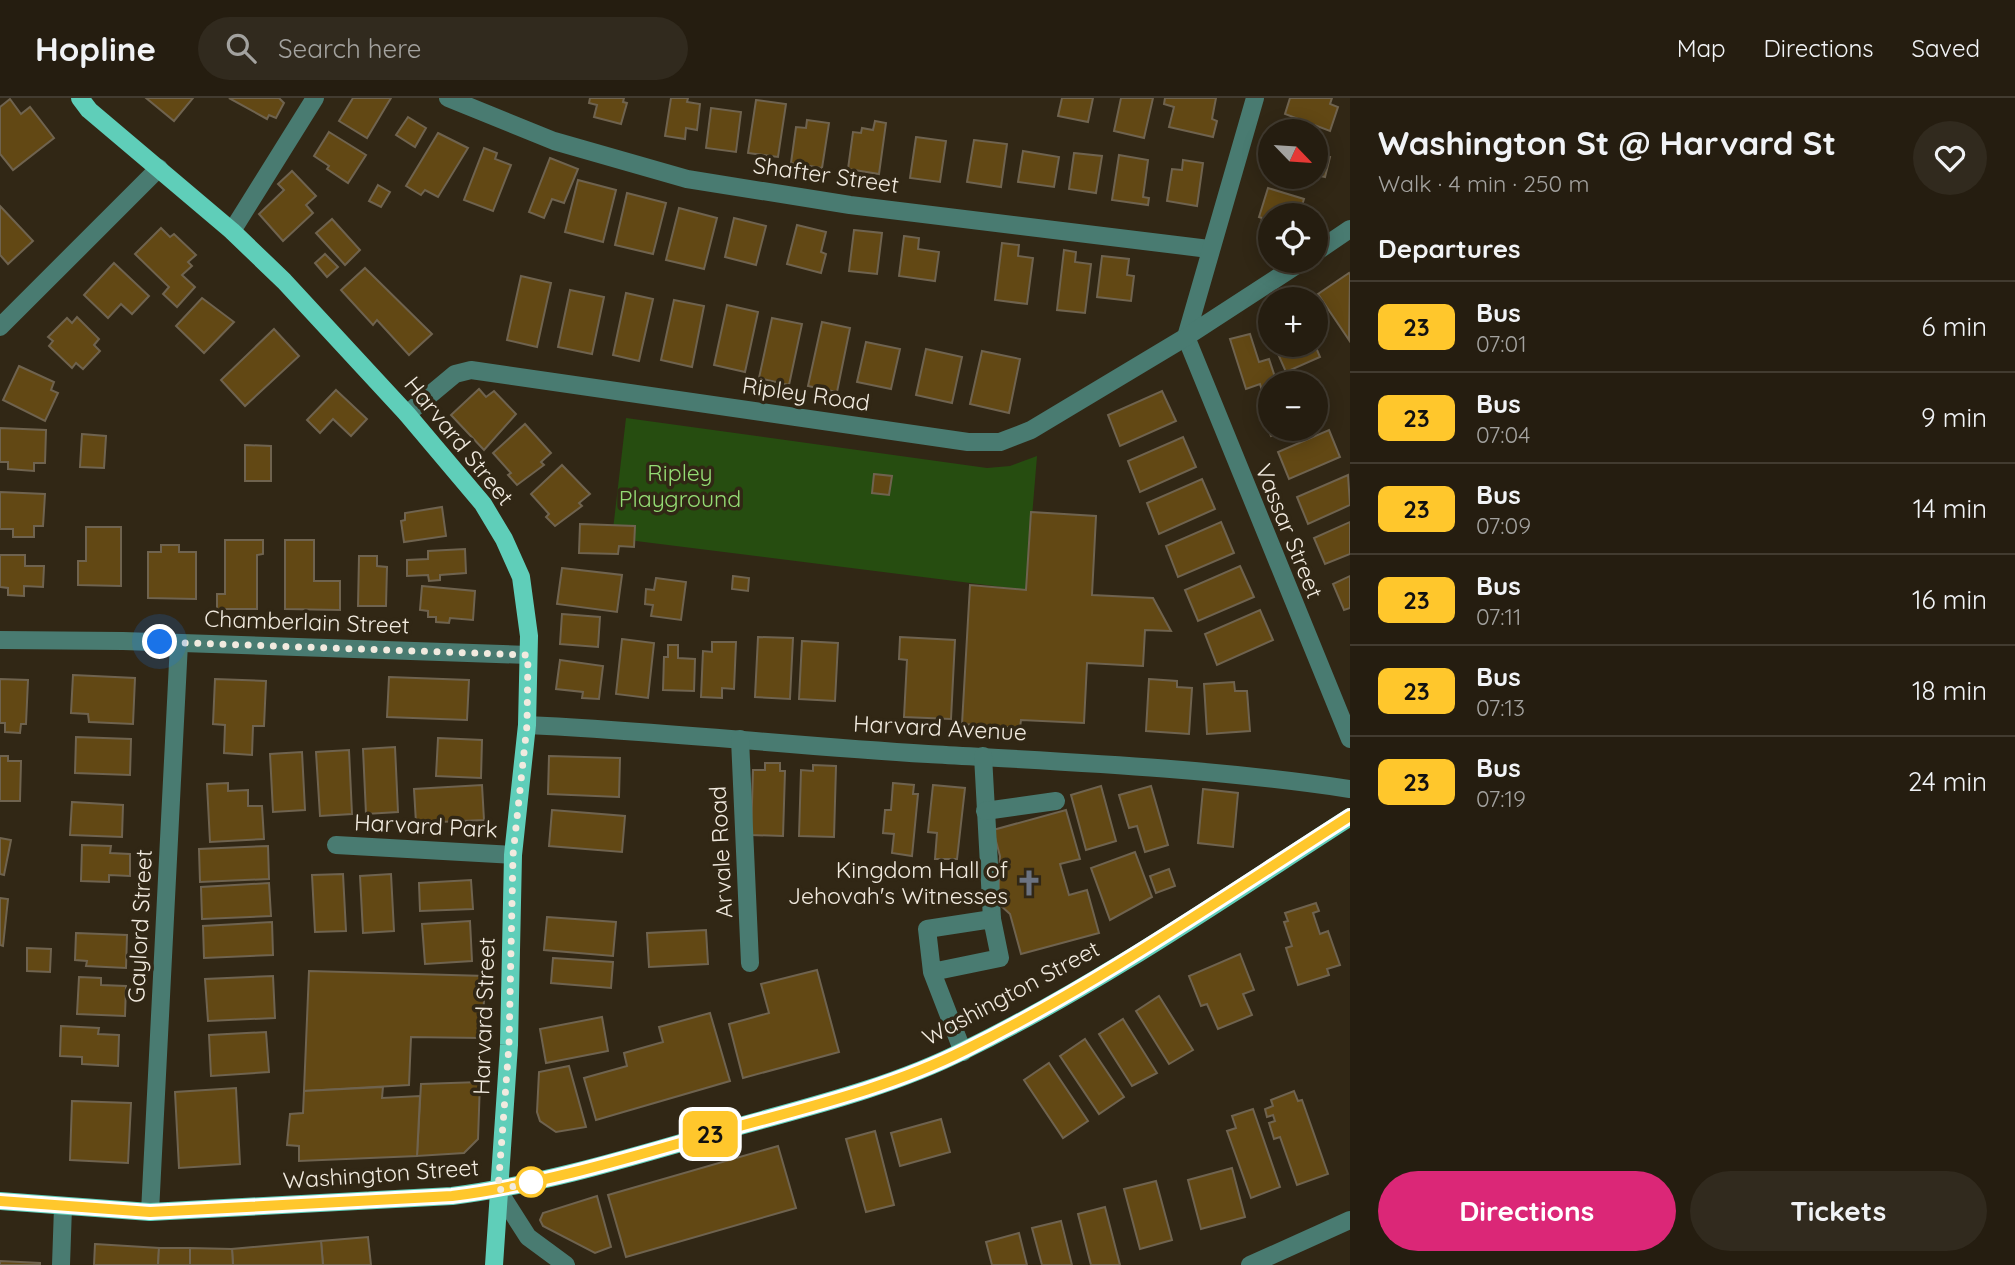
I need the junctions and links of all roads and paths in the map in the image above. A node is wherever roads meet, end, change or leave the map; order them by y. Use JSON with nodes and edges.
{"nodes":[{"id":1,"x":80,"y":98,"type":"edge"},
{"id":2,"x":315,"y":98,"type":"edge"},
{"id":3,"x":448,"y":98,"type":"edge"},
{"id":4,"x":1255,"y":98,"type":"edge"},
{"id":5,"x":159,"y":168,"type":"junction"},
{"id":6,"x":1350,"y":229,"type":"edge"},
{"id":7,"x":232,"y":231,"type":"junction"},
{"id":8,"x":1328,"y":244,"type":"edge"},
{"id":9,"x":1209,"y":249,"type":"junction"},
{"id":10,"x":1285,"y":273,"type":"edge"},
{"id":11,"x":0,"y":327,"type":"edge"},
{"id":12,"x":1186,"y":337,"type":"junction"},
{"id":13,"x":407,"y":414,"type":"junction"},
{"id":14,"x":0,"y":640,"type":"edge"},
{"id":15,"x":179,"y":643,"type":"junction"},
{"id":16,"x":528,"y":655,"type":"junction"},
{"id":17,"x":527,"y":725,"type":"junction"},
{"id":18,"x":1350,"y":738,"type":"edge"},
{"id":19,"x":740,"y":739,"type":"junction"},
{"id":20,"x":983,"y":756,"type":"junction"},
{"id":21,"x":1350,"y":789,"type":"edge"},
{"id":22,"x":1056,"y":801,"type":"dead end"},
{"id":23,"x":985,"y":811,"type":"junction"},
{"id":24,"x":1350,"y":817,"type":"edge"},
{"id":25,"x":336,"y":845,"type":"dead end"},
{"id":26,"x":513,"y":855,"type":"junction"},
{"id":27,"x":992,"y":919,"type":"junction"},
{"id":28,"x":750,"y":963,"type":"dead end"},
{"id":29,"x":932,"y":972,"type":"junction"},
{"id":30,"x":963,"y":1052,"type":"junction"},
{"id":31,"x":498,"y":1190,"type":"junction"},
{"id":32,"x":0,"y":1201,"type":"edge"},
{"id":33,"x":64,"y":1207,"type":"junction"},
{"id":34,"x":150,"y":1212,"type":"junction"},
{"id":35,"x":1350,"y":1220,"type":"edge"},
{"id":36,"x":61,"y":1265,"type":"edge"},
{"id":37,"x":494,"y":1265,"type":"edge"},
{"id":38,"x":566,"y":1265,"type":"edge"},
{"id":39,"x":1250,"y":1265,"type":"edge"}],
"edges":[{"from":1,"to":5,"type":"main road","name":"Harvard Street"},
{"from":2,"to":7,"type":"street"},
{"from":3,"to":9,"type":"street","name":"Shafter Street"},
{"from":4,"to":9,"type":"street"},
{"from":5,"to":7,"type":"main road","name":"Harvard Street"},
{"from":5,"to":11,"type":"street"},
{"from":6,"to":8,"type":"street"},
{"from":7,"to":13,"type":"main road","name":"Harvard Street"},
{"from":9,"to":12,"type":"street"},
{"from":10,"to":12,"type":"street","name":"Ripley Road"},
{"from":12,"to":13,"type":"street","name":"Ripley Road"},
{"from":12,"to":18,"type":"street","name":"Vassar Street"},
{"from":13,"to":16,"type":"main road","name":"Harvard Street"},
{"from":14,"to":15,"type":"street","name":"Chamberlain Street"},
{"from":15,"to":16,"type":"street","name":"Chamberlain Street"},
{"from":15,"to":34,"type":"street","name":"Gaylord Street"},
{"from":16,"to":17,"type":"main road","name":"Harvard Street"},
{"from":17,"to":19,"type":"street","name":"Harvard Avenue"},
{"from":17,"to":26,"type":"main road","name":"Harvard Street"},
{"from":19,"to":20,"type":"street","name":"Harvard Avenue"},
{"from":19,"to":28,"type":"street","name":"Arvale Road"},
{"from":20,"to":21,"type":"street","name":"Harvard Avenue"},
{"from":20,"to":23,"type":"street"},
{"from":22,"to":23,"type":"street"},
{"from":23,"to":27,"type":"street"},
{"from":24,"to":30,"type":"main road","name":"Washington Street"},
{"from":25,"to":26,"type":"street","name":"Harvard Park"},
{"from":26,"to":31,"type":"main road","name":"Harvard Street"},
{"from":27,"to":29,"type":"street"},
{"from":27,"to":29,"type":"street"},
{"from":29,"to":30,"type":"street"},
{"from":30,"to":31,"type":"main road","name":"Washington Street"},
{"from":31,"to":34,"type":"main road","name":"Washington Street"},
{"from":31,"to":37,"type":"main road","name":"Harvard Street"},
{"from":31,"to":38,"type":"street"},
{"from":32,"to":33,"type":"main road","name":"Washington Street"},
{"from":33,"to":34,"type":"main road","name":"Washington Street"},
{"from":33,"to":36,"type":"street"},
{"from":35,"to":39,"type":"street"}]}
